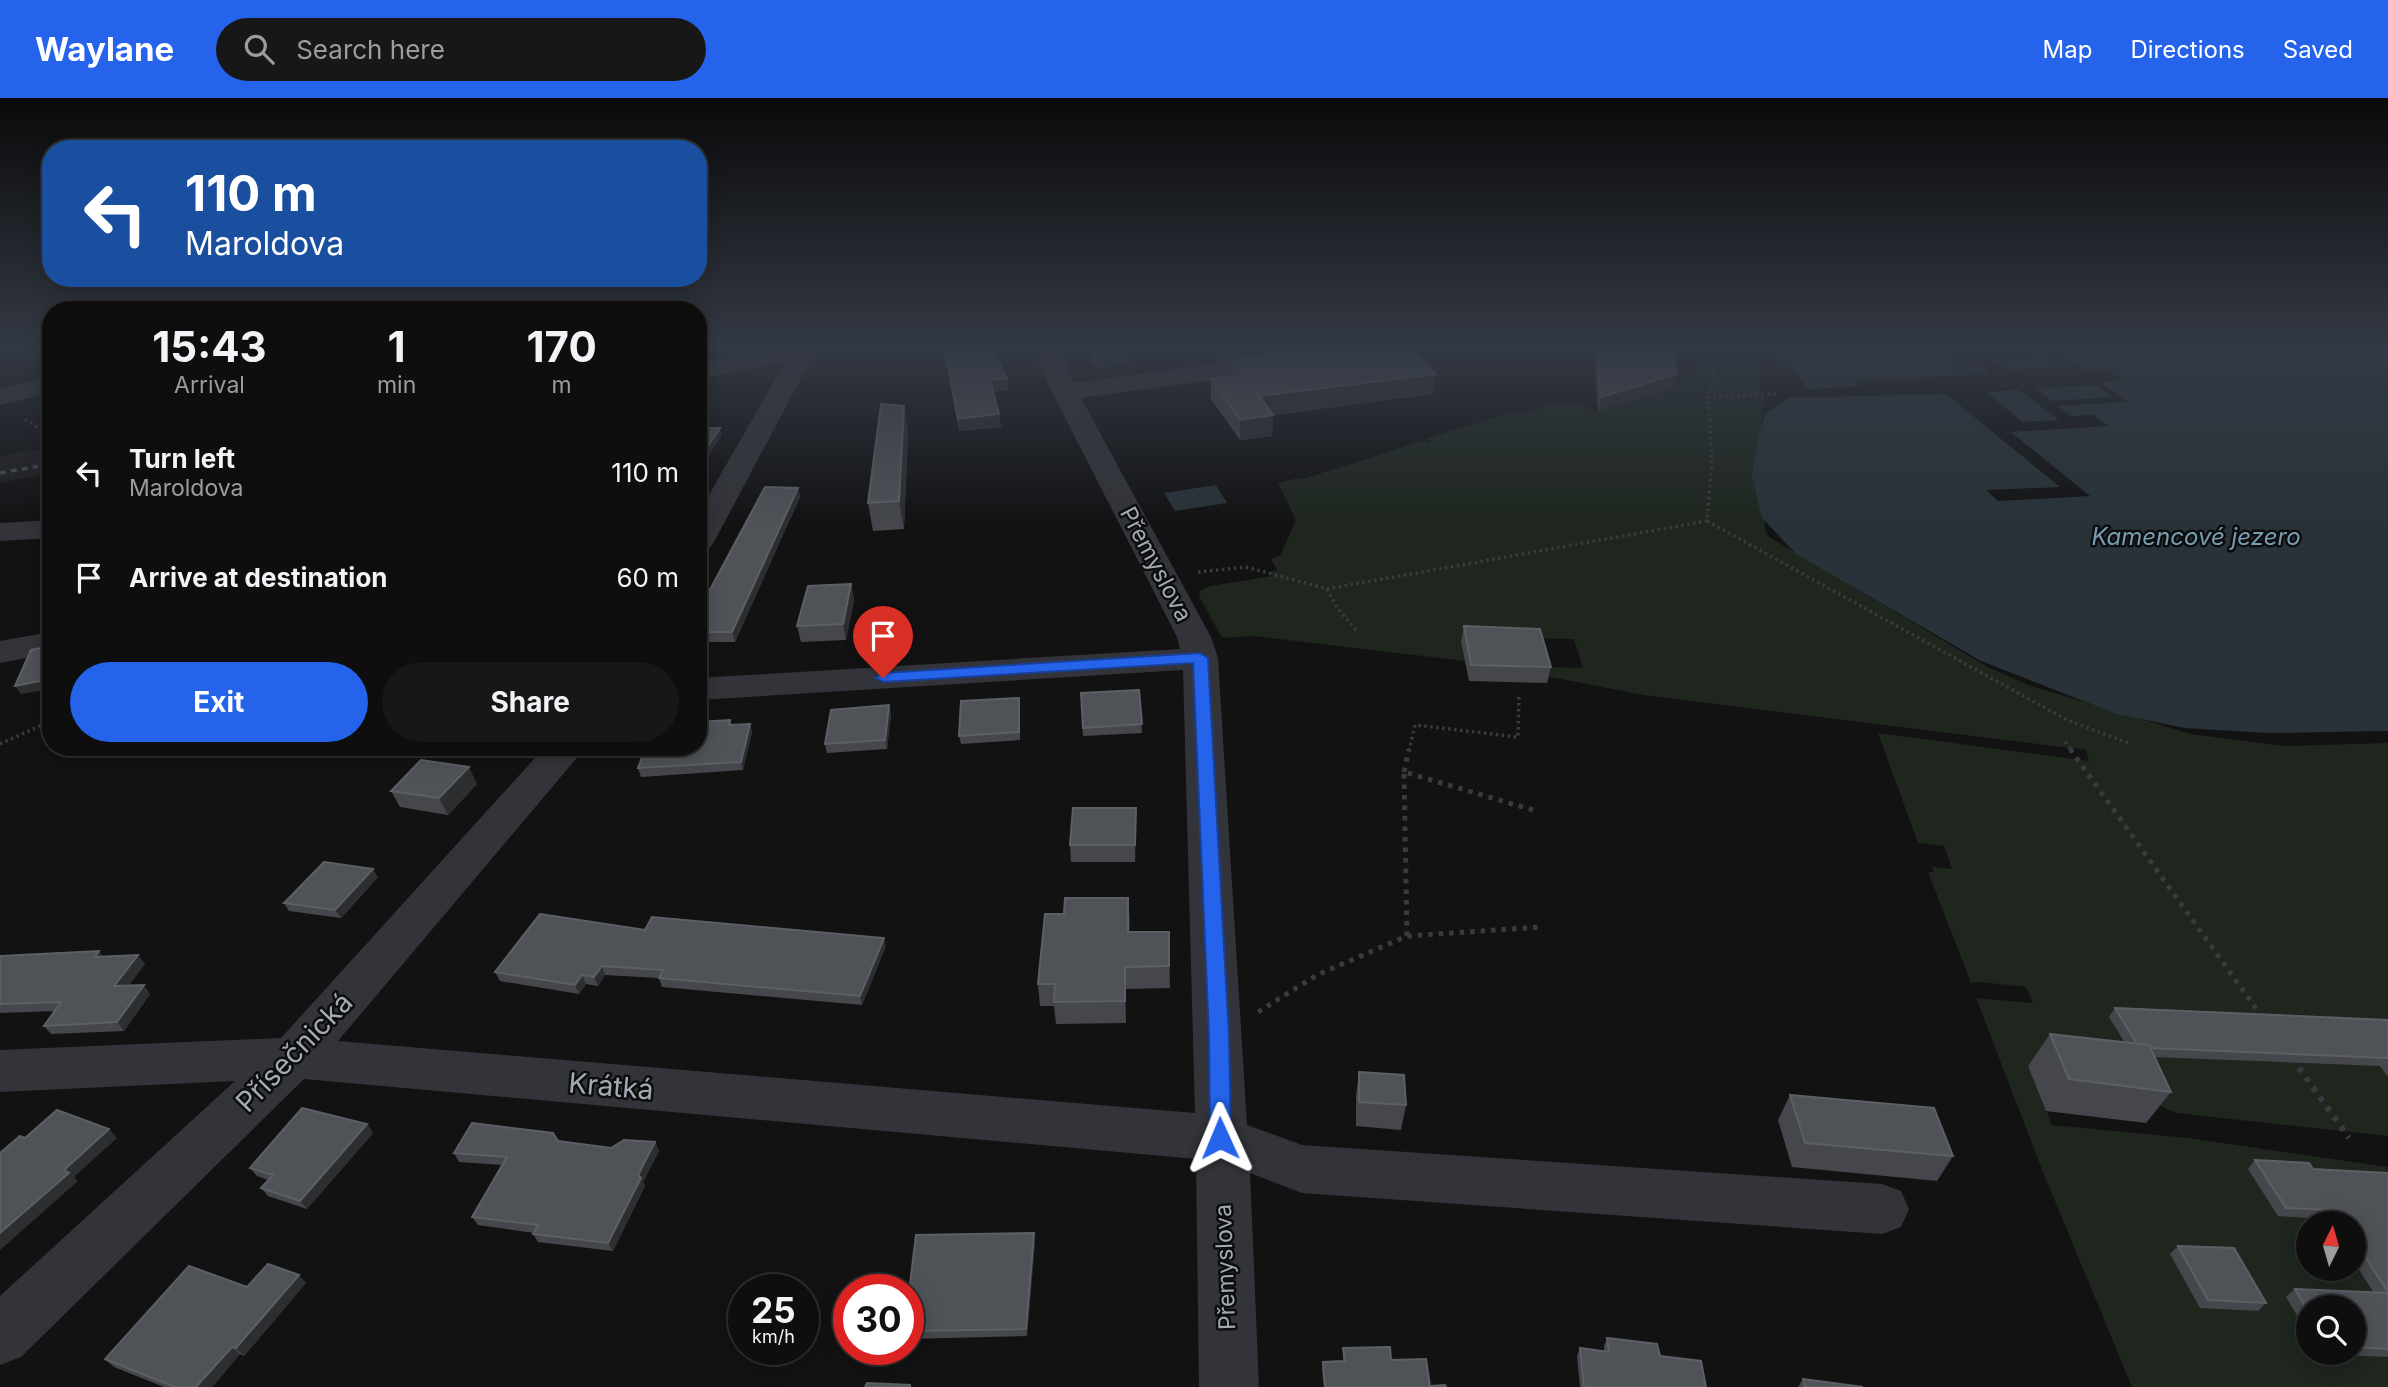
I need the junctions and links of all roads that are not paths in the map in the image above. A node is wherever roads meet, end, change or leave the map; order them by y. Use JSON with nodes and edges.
{"nodes":[{"id":1,"x":781,"y":405,"type":"edge"},
{"id":2,"x":1072,"y":405,"type":"edge"},
{"id":3,"x":707,"y":527,"type":"edge"},
{"id":4,"x":42,"y":530,"type":"edge"},
{"id":5,"x":0,"y":532,"type":"edge"},
{"id":6,"x":42,"y":644,"type":"edge"},
{"id":7,"x":0,"y":652,"type":"edge"},
{"id":8,"x":1200,"y":658,"type":"junction"},
{"id":9,"x":707,"y":688,"type":"edge"},
{"id":10,"x":560,"y":756,"type":"edge"},
{"id":11,"x":294,"y":1058,"type":"junction"},
{"id":12,"x":0,"y":1070,"type":"edge"},
{"id":13,"x":1220,"y":1138,"type":"junction"},
{"id":14,"x":1882,"y":1209,"type":"dead end"},
{"id":15,"x":0,"y":1336,"type":"edge"},
{"id":16,"x":1229,"y":1387,"type":"edge"}],
"edges":[{"from":1,"to":3,"type":"street"},
{"from":2,"to":8,"type":"street","name":"Přemyslova"},
{"from":4,"to":5,"type":"street"},
{"from":6,"to":7,"type":"street"},
{"from":8,"to":9,"type":"street"},
{"from":8,"to":13,"type":"street","name":"Přemyslova"},
{"from":10,"to":11,"type":"street","name":"Přísečnická"},
{"from":11,"to":12,"type":"street","name":"Krátká"},
{"from":11,"to":13,"type":"street","name":"Krátká"},
{"from":11,"to":15,"type":"street","name":"Přísečnická"},
{"from":13,"to":14,"type":"street","name":"Krátká"},
{"from":13,"to":16,"type":"street","name":"Přemyslova"}]}
